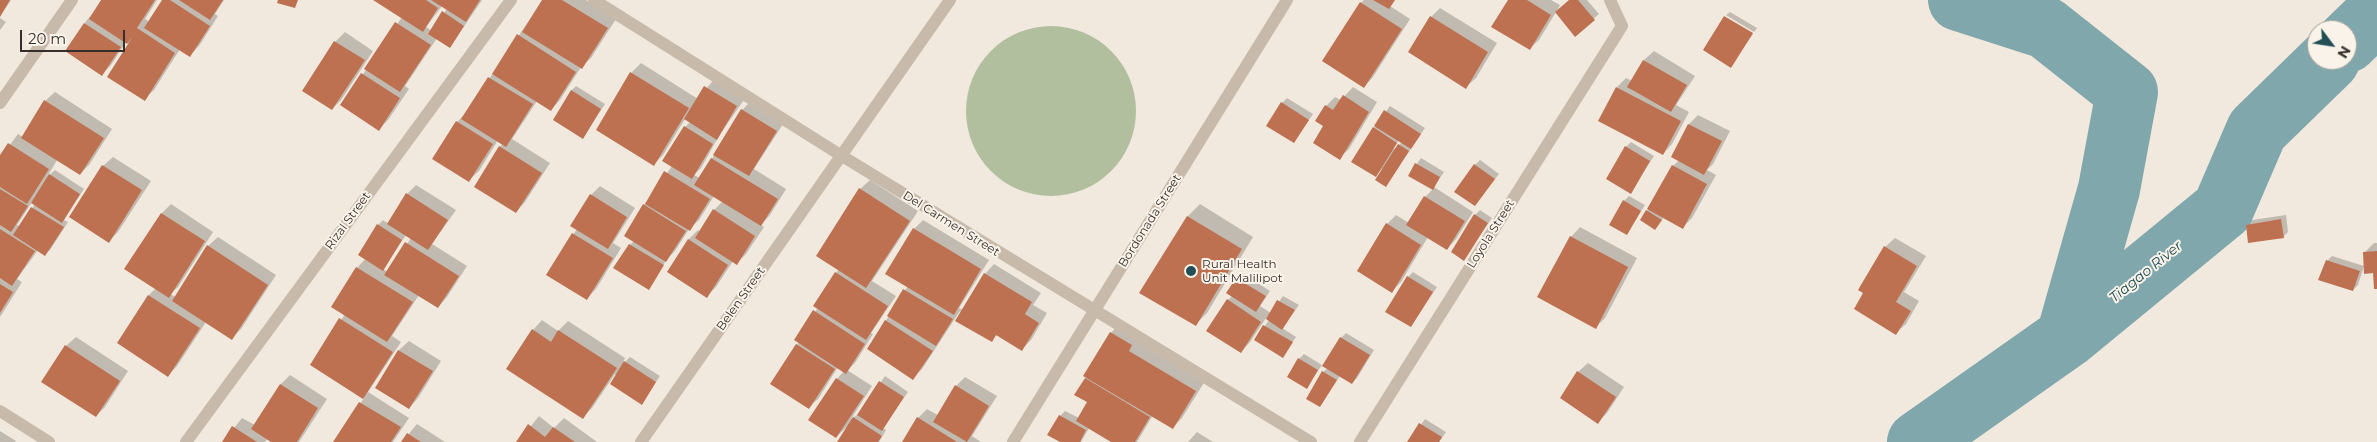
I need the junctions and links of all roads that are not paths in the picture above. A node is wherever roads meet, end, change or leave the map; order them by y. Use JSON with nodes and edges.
{"nodes":[{"id":1,"x":72,"y":0,"type":"edge"},
{"id":2,"x":511,"y":0,"type":"edge"},
{"id":3,"x":594,"y":0,"type":"edge"},
{"id":4,"x":950,"y":0,"type":"edge"},
{"id":5,"x":1287,"y":0,"type":"edge"},
{"id":6,"x":1610,"y":0,"type":"edge"},
{"id":7,"x":0,"y":103,"type":"edge"},
{"id":8,"x":842,"y":156,"type":"junction"},
{"id":9,"x":1094,"y":312,"type":"junction"},
{"id":10,"x":0,"y":411,"type":"edge"},
{"id":11,"x":49,"y":442,"type":"edge"},
{"id":12,"x":186,"y":442,"type":"edge"},
{"id":13,"x":641,"y":442,"type":"edge"},
{"id":14,"x":1013,"y":442,"type":"edge"},
{"id":15,"x":1310,"y":442,"type":"edge"},
{"id":16,"x":1360,"y":442,"type":"edge"}],
"edges":[{"from":1,"to":7,"type":"street"},
{"from":2,"to":12,"type":"street","name":"Rizal Street"},
{"from":3,"to":8,"type":"street","name":"Del Carmen Street"},
{"from":4,"to":8,"type":"street","name":"Belen Street"},
{"from":5,"to":9,"type":"street","name":"Bordonada Street"},
{"from":6,"to":16,"type":"street","name":"Loyola Street"},
{"from":8,"to":9,"type":"street","name":"Del Carmen Street"},
{"from":8,"to":13,"type":"street","name":"Belen Street"},
{"from":9,"to":14,"type":"street","name":"Bordonada Street"},
{"from":9,"to":15,"type":"street","name":"Del Carmen Street"},
{"from":10,"to":11,"type":"street"}]}
